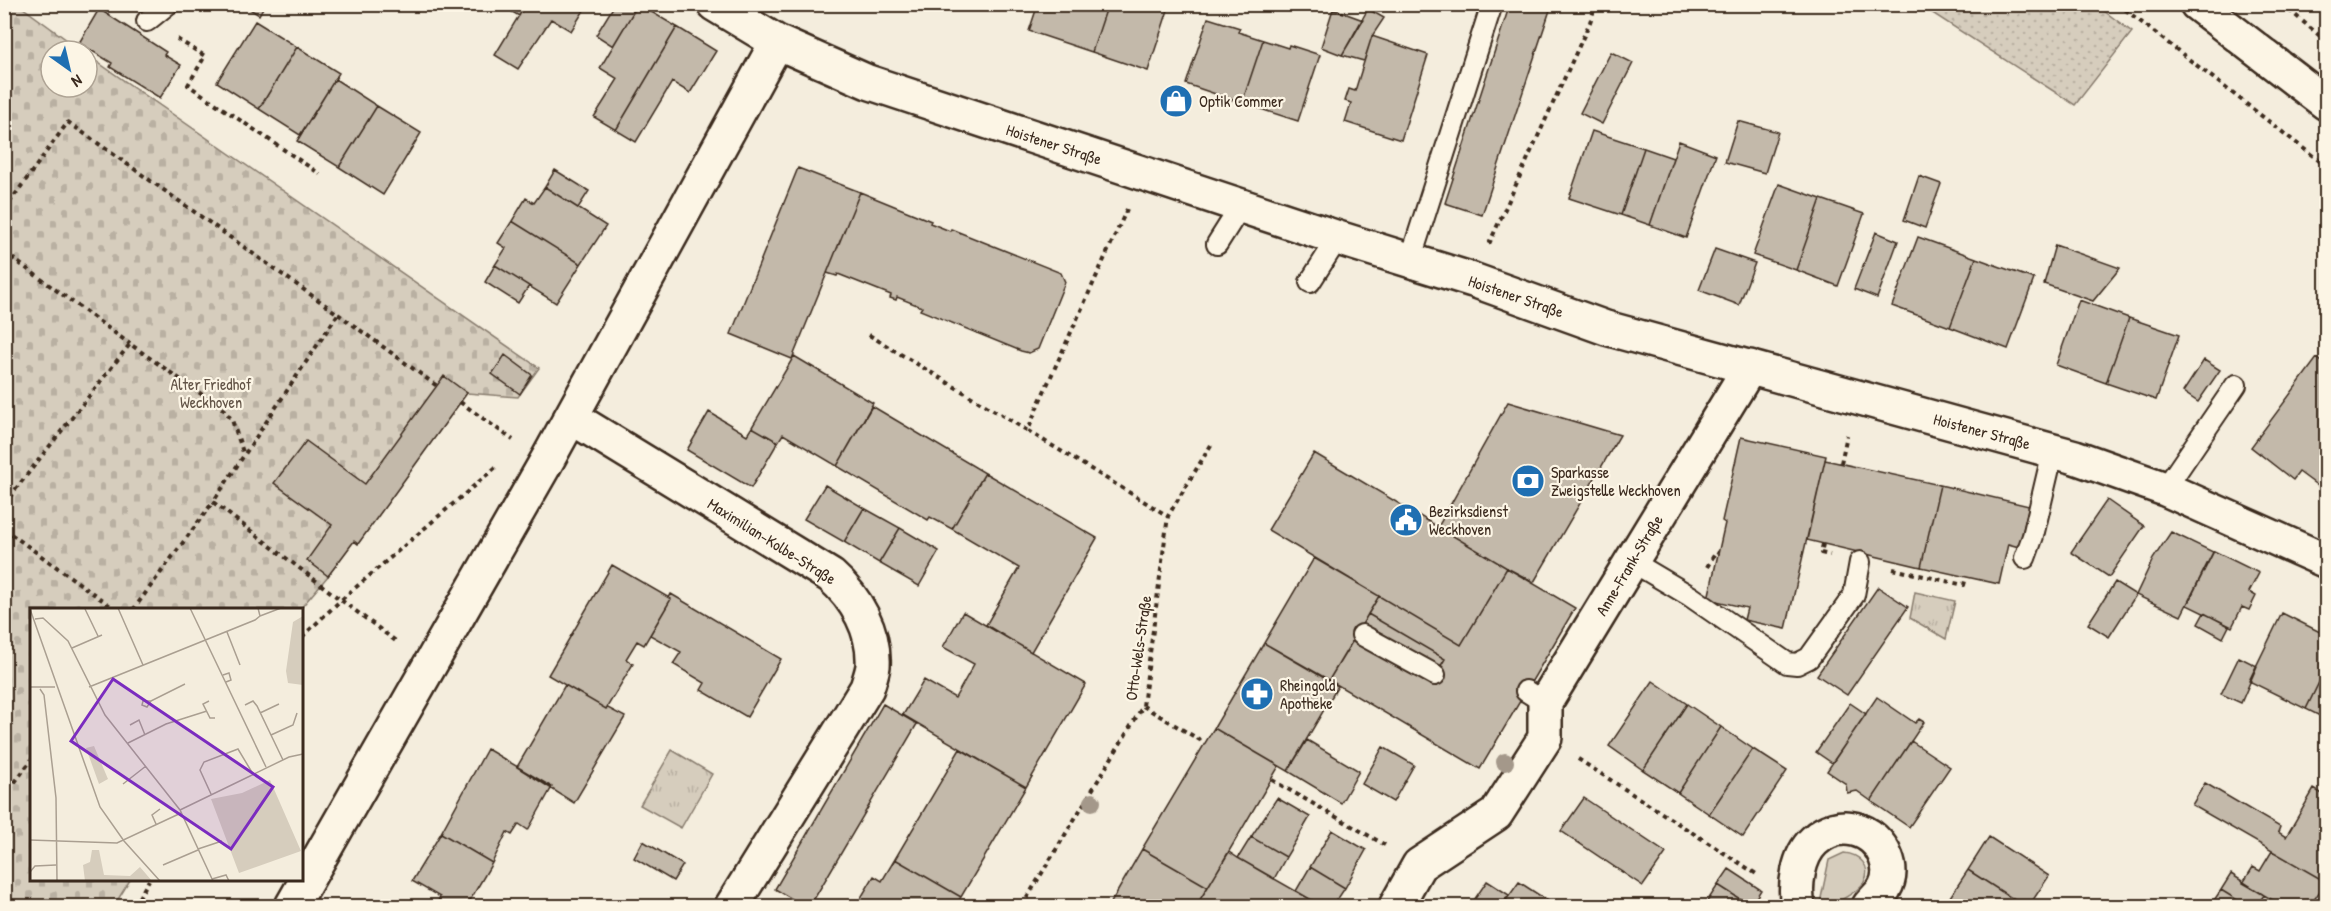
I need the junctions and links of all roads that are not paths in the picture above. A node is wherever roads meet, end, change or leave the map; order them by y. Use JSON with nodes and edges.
{"nodes":[{"id":1,"x":168,"y":4,"type":"edge"},
{"id":2,"x":714,"y":4,"type":"edge"},
{"id":3,"x":1492,"y":4,"type":"edge"},
{"id":4,"x":2198,"y":4,"type":"edge"},
{"id":5,"x":147,"y":21,"type":"road end"},
{"id":6,"x":765,"y":25,"type":"edge"},
{"id":7,"x":2326,"y":103,"type":"edge"},
{"id":8,"x":1241,"y":206,"type":"junction"},
{"id":9,"x":1338,"y":238,"type":"junction"},
{"id":10,"x":1217,"y":244,"type":"dead end"},
{"id":11,"x":1410,"y":261,"type":"junction"},
{"id":12,"x":1310,"y":282,"type":"dead end"},
{"id":13,"x":1750,"y":367,"type":"junction"},
{"id":14,"x":2236,"y":385,"type":"dead end"},
{"id":15,"x":571,"y":417,"type":"junction"},
{"id":16,"x":2053,"y":451,"type":"junction"},
{"id":17,"x":2165,"y":489,"type":"junction"},
{"id":18,"x":2025,"y":558,"type":"dead end"},
{"id":19,"x":1631,"y":561,"type":"junction"},
{"id":20,"x":2326,"y":561,"type":"edge"},
{"id":21,"x":1860,"y":562,"type":"dead end"},
{"id":22,"x":1362,"y":635,"type":"dead end"},
{"id":23,"x":1435,"y":675,"type":"dead end"},
{"id":24,"x":1797,"y":903,"type":"edge"},
{"id":25,"x":295,"y":905,"type":"edge"},
{"id":26,"x":732,"y":906,"type":"edge"},
{"id":27,"x":1396,"y":906,"type":"edge"},
{"id":28,"x":1869,"y":906,"type":"edge"}],
"edges":[{"from":1,"to":5,"type":"lane"},
{"from":2,"to":6,"type":"street","name":"Hoistener Straße"},
{"from":3,"to":11,"type":"lane"},
{"from":4,"to":7,"type":"street"},
{"from":6,"to":8,"type":"street","name":"Hoistener Straße"},
{"from":6,"to":15,"type":"street"},
{"from":8,"to":9,"type":"street","name":"Hoistener Straße"},
{"from":8,"to":10,"type":"lane"},
{"from":9,"to":11,"type":"street","name":"Hoistener Straße"},
{"from":9,"to":12,"type":"lane"},
{"from":11,"to":13,"type":"street","name":"Hoistener Straße"},
{"from":13,"to":16,"type":"street","name":"Hoistener Straße"},
{"from":13,"to":19,"type":"street","name":"Anne-Frank-Straße"},
{"from":14,"to":17,"type":"lane"},
{"from":15,"to":25,"type":"street"},
{"from":15,"to":26,"type":"street","name":"Maximilian-Kolbe-Straße"},
{"from":16,"to":17,"type":"street","name":"Hoistener Straße"},
{"from":16,"to":18,"type":"lane"},
{"from":17,"to":20,"type":"street","name":"Hoistener Straße"},
{"from":19,"to":21,"type":"lane"},
{"from":19,"to":27,"type":"street","name":"Anne-Frank-Straße"},
{"from":22,"to":23,"type":"lane"},
{"from":24,"to":28,"type":"street"}]}
